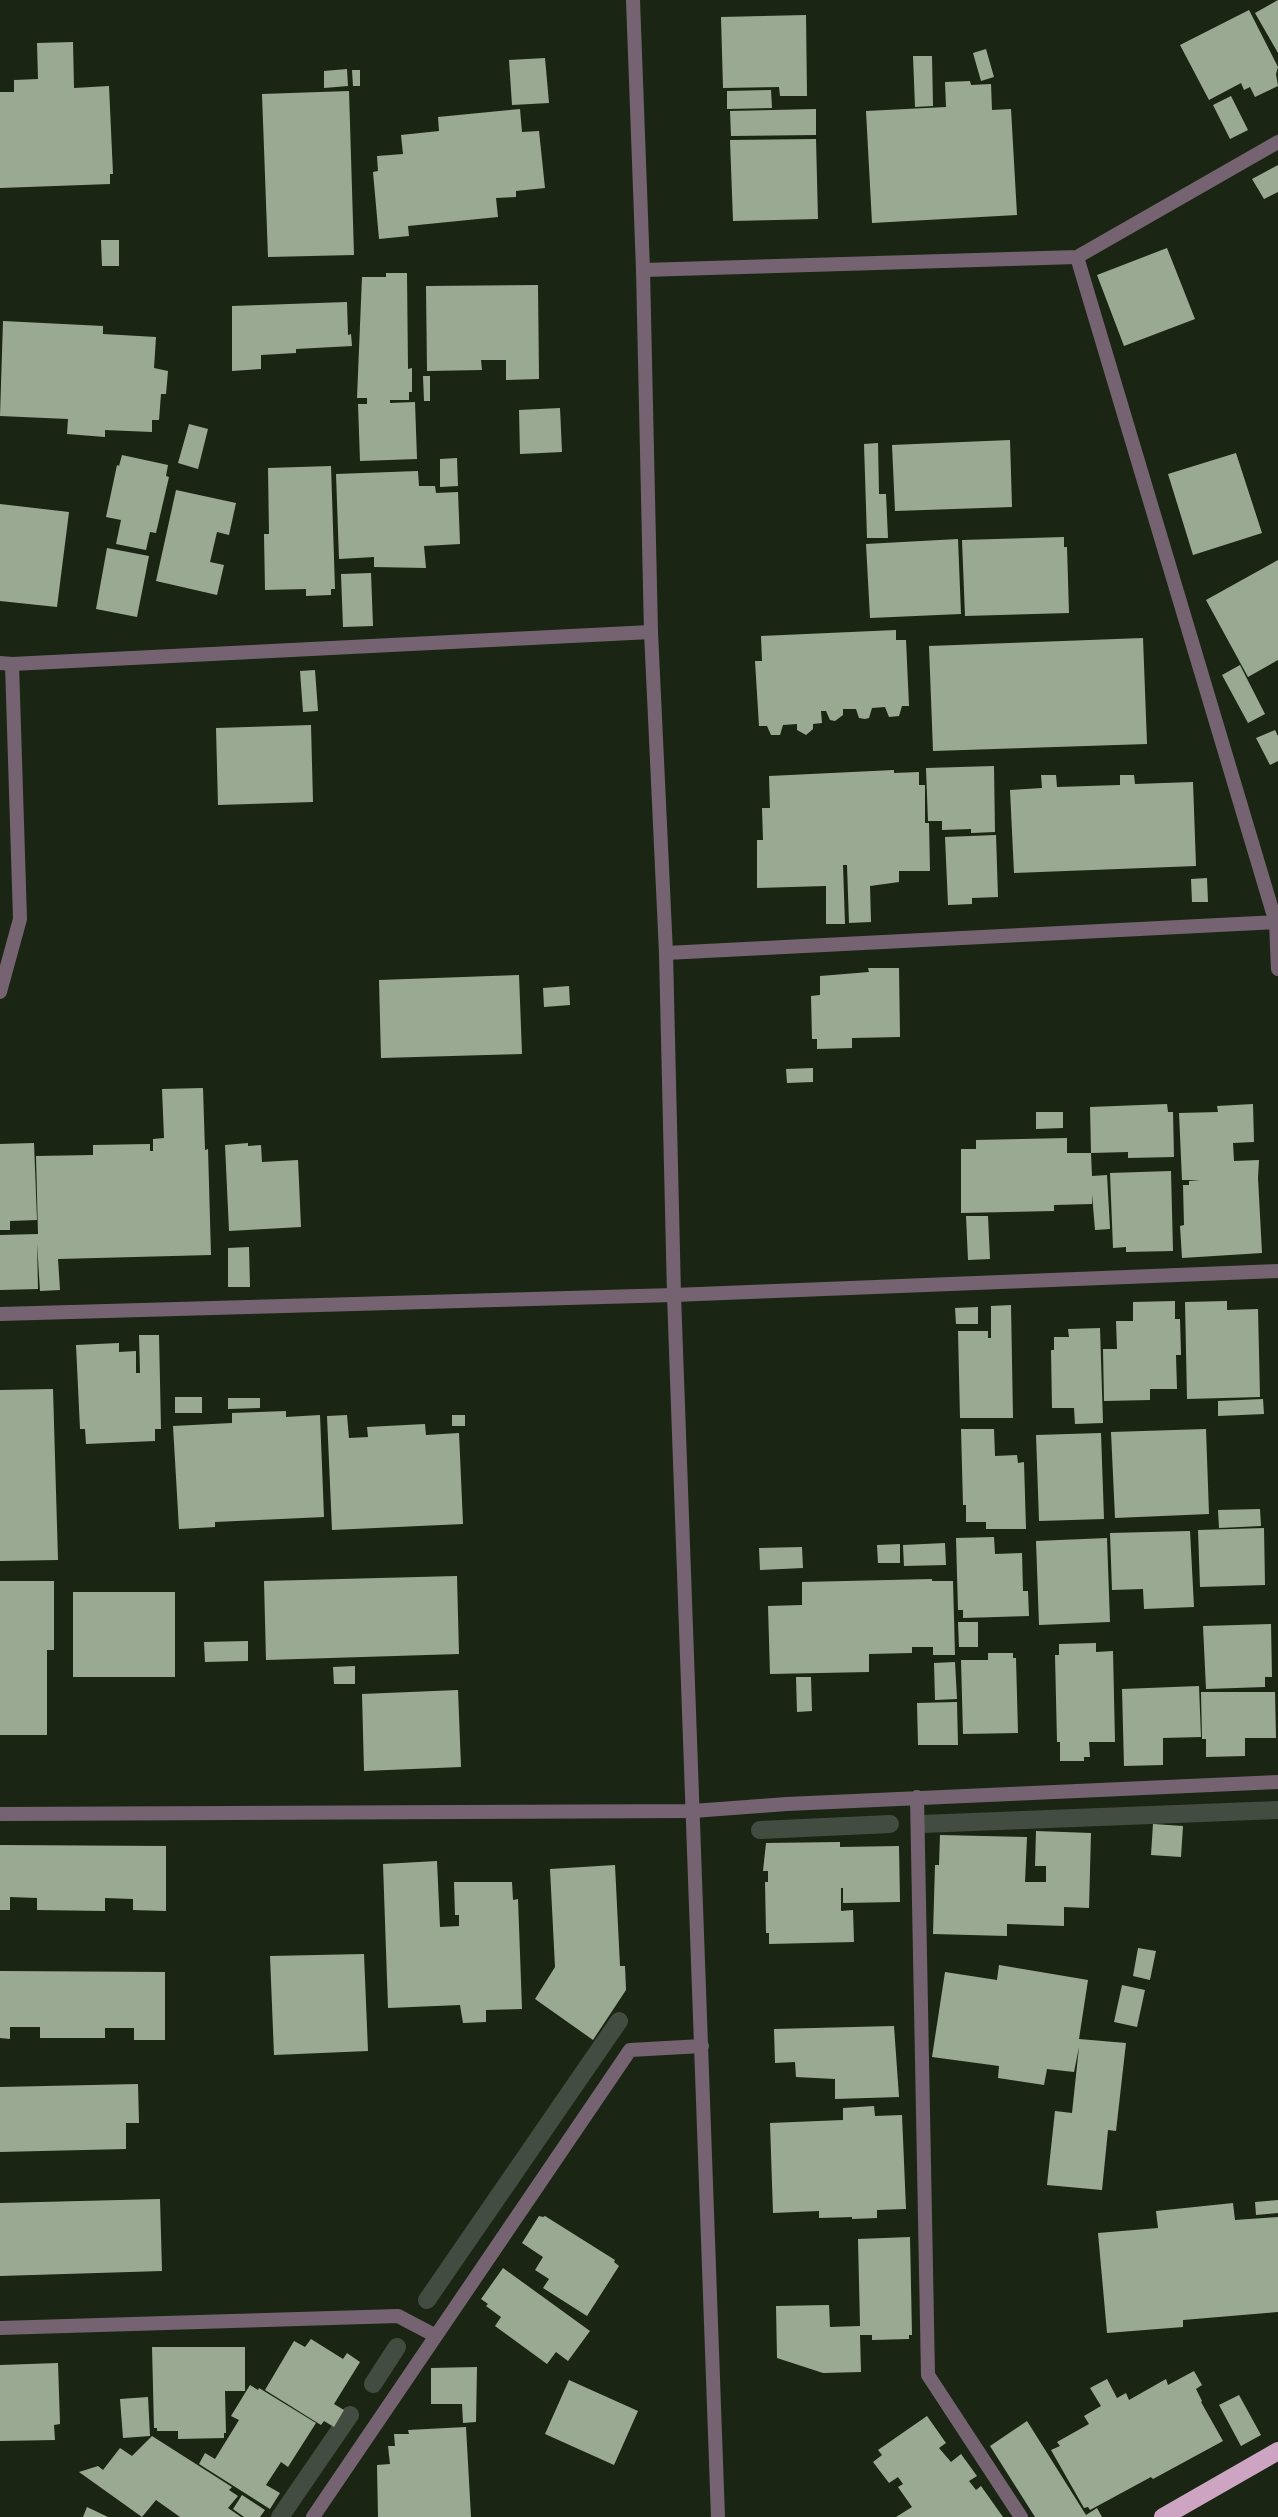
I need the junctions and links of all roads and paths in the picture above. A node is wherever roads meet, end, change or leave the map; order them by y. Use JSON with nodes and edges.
{"nodes":[{"id":1,"x":632,"y":0,"type":"edge"},
{"id":2,"x":1278,"y":142,"type":"edge"},
{"id":3,"x":1077,"y":257,"type":"junction"},
{"id":4,"x":643,"y":270,"type":"junction"},
{"id":5,"x":651,"y":632,"type":"junction"},
{"id":6,"x":6,"y":663,"type":"edge"},
{"id":7,"x":1277,"y":922,"type":"edge"},
{"id":8,"x":666,"y":953,"type":"junction"},
{"id":9,"x":1278,"y":970,"type":"edge"},
{"id":10,"x":0,"y":992,"type":"edge"},
{"id":11,"x":1278,"y":1271,"type":"edge"},
{"id":12,"x":674,"y":1295,"type":"junction"},
{"id":13,"x":0,"y":1314,"type":"edge"},
{"id":14,"x":1278,"y":1782,"type":"edge"},
{"id":15,"x":917,"y":1797,"type":"junction"},
{"id":16,"x":693,"y":1811,"type":"junction"},
{"id":17,"x":0,"y":1814,"type":"edge"},
{"id":18,"x":702,"y":2046,"type":"junction"},
{"id":19,"x":0,"y":2329,"type":"edge"},
{"id":20,"x":436,"y":2336,"type":"junction"},
{"id":21,"x":1278,"y":2451,"type":"edge"},
{"id":22,"x":313,"y":2517,"type":"edge"},
{"id":23,"x":718,"y":2517,"type":"edge"},
{"id":24,"x":1021,"y":2517,"type":"edge"},
{"id":25,"x":1163,"y":2517,"type":"edge"}],
"edges":[{"from":1,"to":4,"type":"street"},
{"from":2,"to":3,"type":"street"},
{"from":3,"to":4,"type":"street"},
{"from":3,"to":7,"type":"street"},
{"from":4,"to":5,"type":"street"},
{"from":5,"to":6,"type":"street"},
{"from":5,"to":8,"type":"street"},
{"from":6,"to":10,"type":"street"},
{"from":7,"to":8,"type":"street"},
{"from":7,"to":9,"type":"street"},
{"from":8,"to":12,"type":"street"},
{"from":11,"to":12,"type":"street"},
{"from":12,"to":13,"type":"street"},
{"from":12,"to":16,"type":"street"},
{"from":14,"to":15,"type":"street"},
{"from":15,"to":16,"type":"street"},
{"from":15,"to":24,"type":"street"},
{"from":16,"to":17,"type":"street"},
{"from":16,"to":18,"type":"street"},
{"from":18,"to":20,"type":"street"},
{"from":18,"to":23,"type":"street"},
{"from":19,"to":20,"type":"street"},
{"from":20,"to":22,"type":"street"},
{"from":21,"to":25,"type":"main road"}]}
